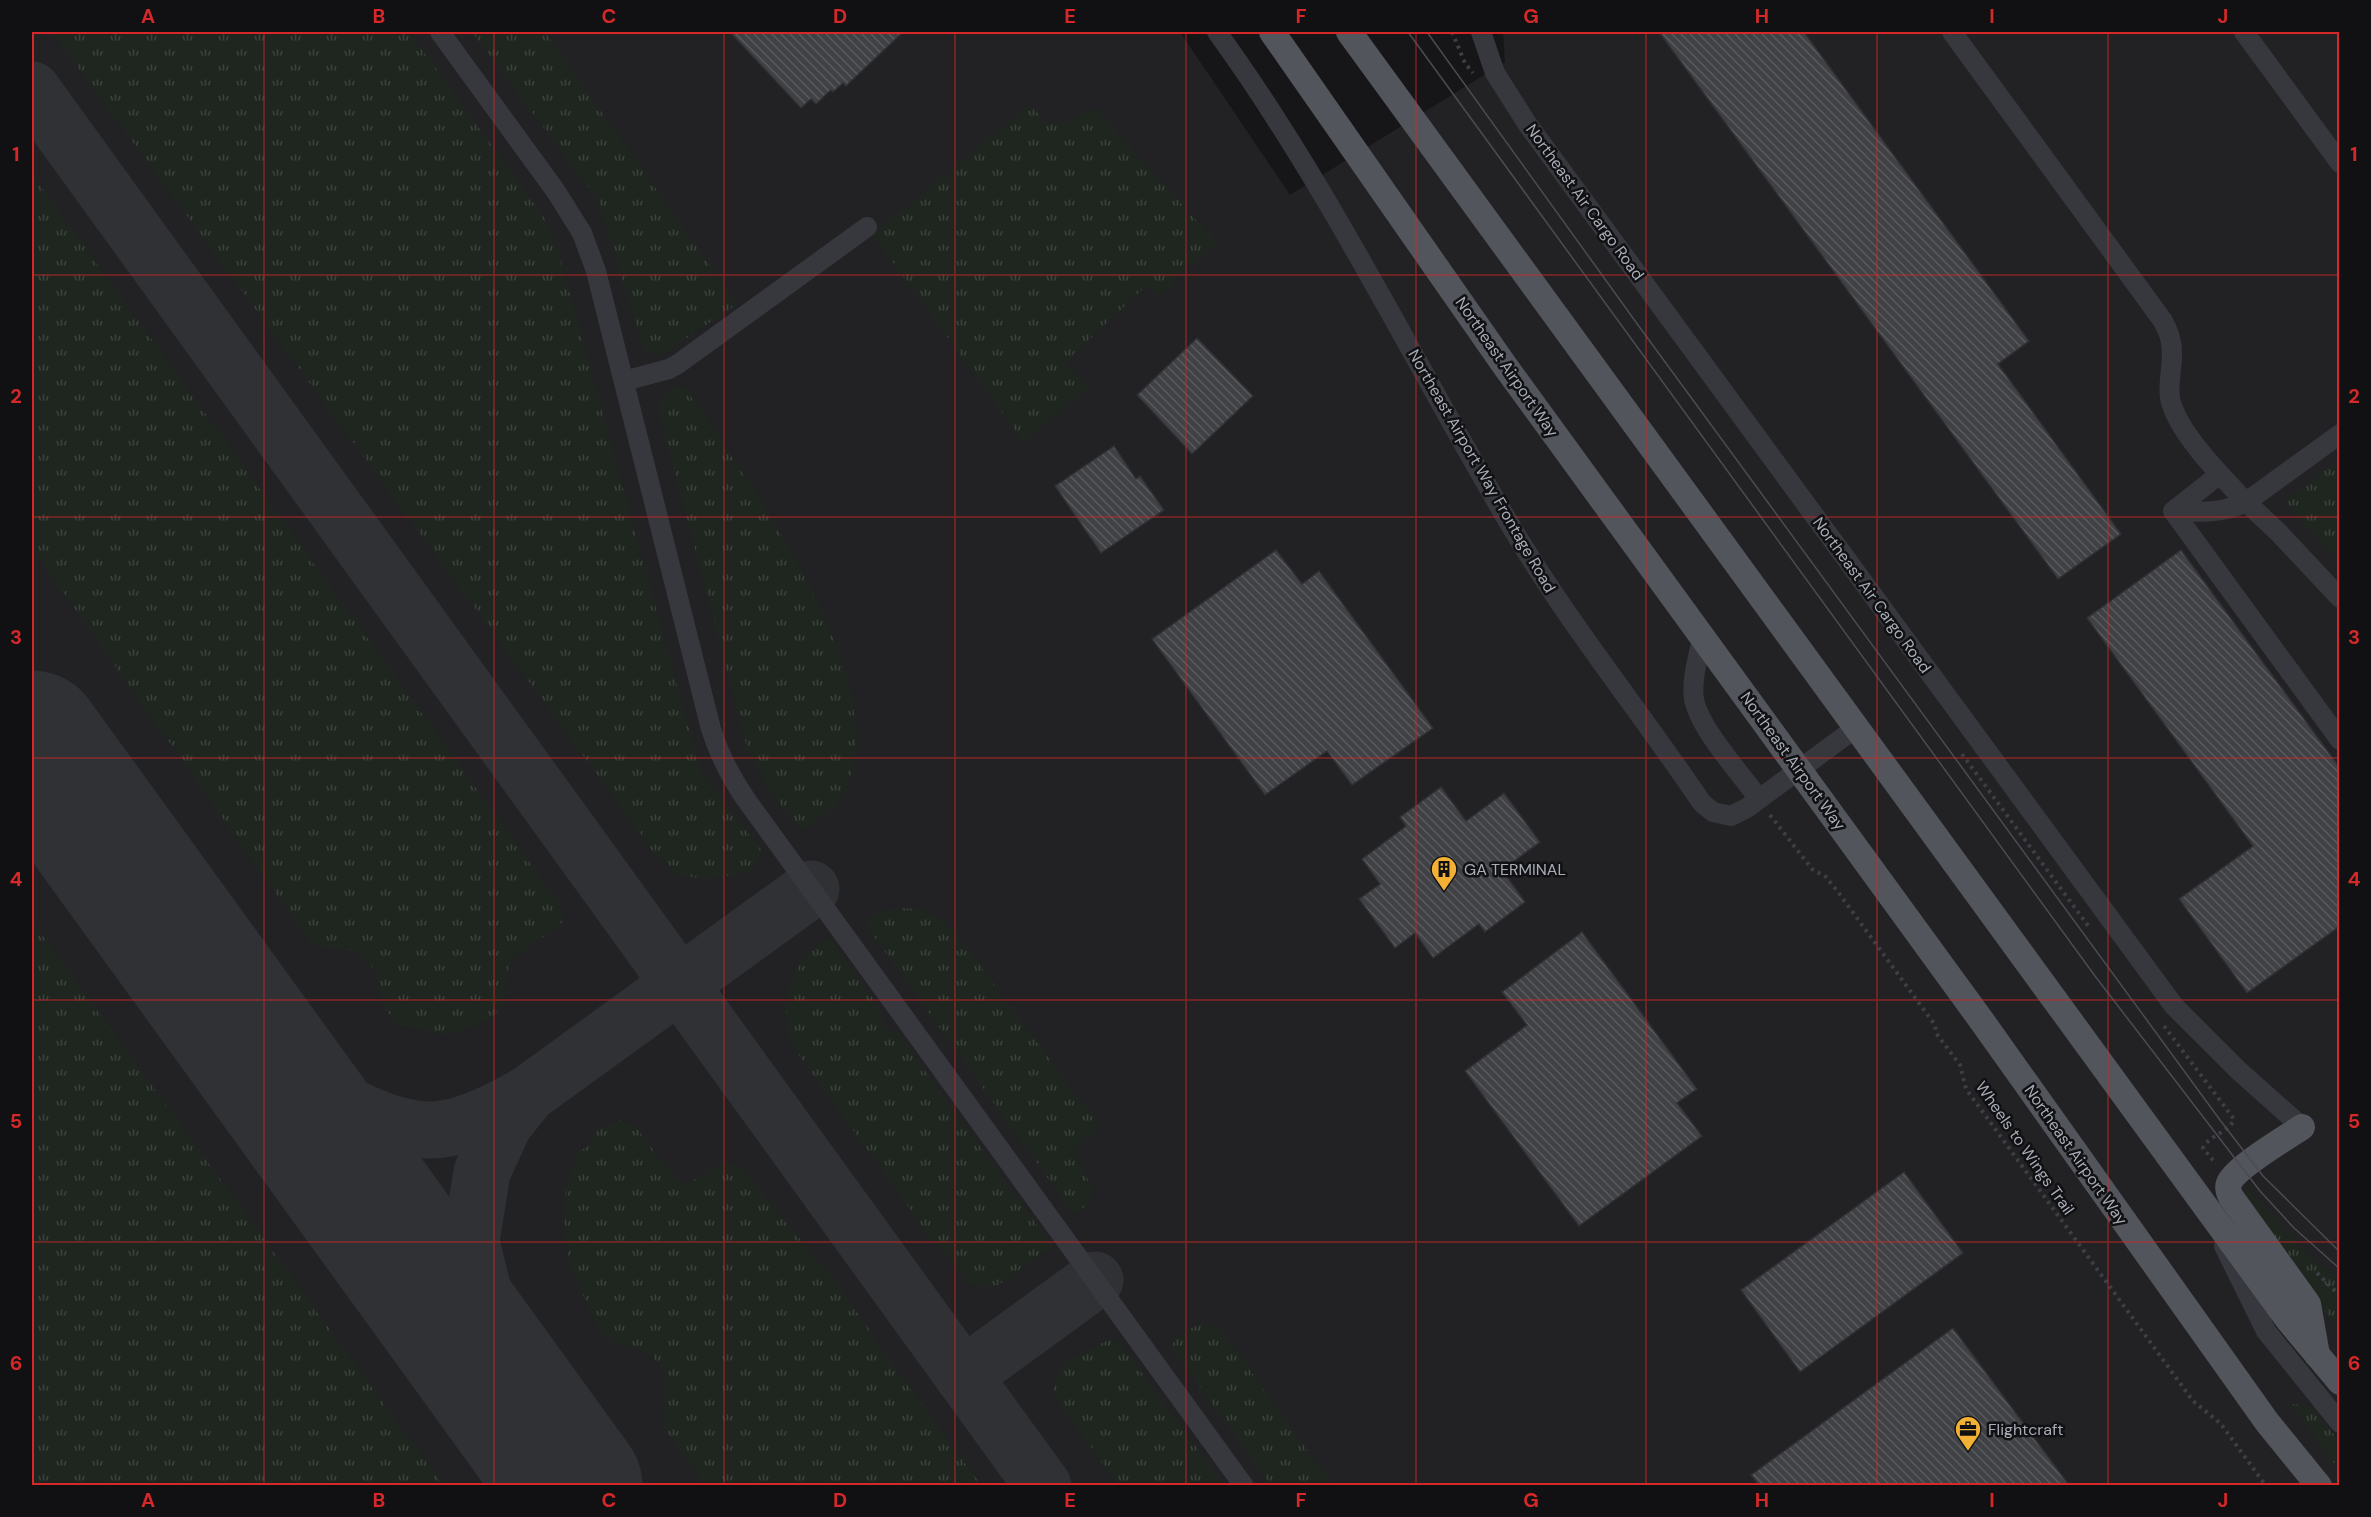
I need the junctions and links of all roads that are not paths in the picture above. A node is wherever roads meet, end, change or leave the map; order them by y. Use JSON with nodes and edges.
{"nodes":[{"id":1,"x":440,"y":32,"type":"edge"},
{"id":2,"x":1218,"y":32,"type":"edge"},
{"id":3,"x":1272,"y":32,"type":"edge"},
{"id":4,"x":1349,"y":32,"type":"edge"},
{"id":5,"x":1481,"y":32,"type":"edge"},
{"id":6,"x":1952,"y":32,"type":"edge"},
{"id":7,"x":2244,"y":32,"type":"edge"},
{"id":8,"x":2340,"y":163,"type":"edge"},
{"id":9,"x":867,"y":227,"type":"dead end"},
{"id":10,"x":624,"y":381,"type":"junction"},
{"id":11,"x":2340,"y":434,"type":"edge"},
{"id":12,"x":2220,"y":474,"type":"junction"},
{"id":13,"x":2246,"y":502,"type":"junction"},
{"id":14,"x":2173,"y":511,"type":"junction"},
{"id":15,"x":2340,"y":598,"type":"edge"},
{"id":16,"x":1702,"y":635,"type":"junction"},
{"id":17,"x":1857,"y":728,"type":"junction"},
{"id":18,"x":2340,"y":740,"type":"edge"},
{"id":19,"x":1799,"y":770,"type":"junction"},
{"id":20,"x":1759,"y":799,"type":"junction"},
{"id":21,"x":2302,"y":1127,"type":"joint"},
{"id":22,"x":2200,"y":1198,"type":"junction"},
{"id":23,"x":2318,"y":1358,"type":"junction"},
{"id":24,"x":2340,"y":1382,"type":"edge"},
{"id":25,"x":2340,"y":1424,"type":"edge"},
{"id":26,"x":1244,"y":1485,"type":"edge"},
{"id":27,"x":2319,"y":1485,"type":"edge"}],
"edges":[{"from":1,"to":10,"type":"street"},
{"from":2,"to":20,"type":"street","name":"Northeast Airport Way Frontage Road"},
{"from":3,"to":16,"type":"main road","name":"Northeast Airport Way"},
{"from":4,"to":17,"type":"main road"},
{"from":5,"to":21,"type":"street","name":"Northeast Air Cargo Road"},
{"from":6,"to":12,"type":"street"},
{"from":7,"to":8,"type":"street"},
{"from":9,"to":10,"type":"street"},
{"from":10,"to":26,"type":"street"},
{"from":11,"to":13,"type":"street"},
{"from":12,"to":13,"type":"street"},
{"from":12,"to":14,"type":"street"},
{"from":13,"to":14,"type":"street"},
{"from":13,"to":15,"type":"street"},
{"from":14,"to":18,"type":"street"},
{"from":16,"to":19,"type":"main road","name":"Northeast Airport Way"},
{"from":16,"to":20,"type":"street"},
{"from":17,"to":19,"type":"street","name":"Northeast Airport Way Frontage Road"},
{"from":17,"to":22,"type":"main road"},
{"from":19,"to":20,"type":"street","name":"Northeast Airport Way Frontage Road"},
{"from":19,"to":27,"type":"main road","name":"Northeast Airport Way"},
{"from":21,"to":23,"type":"main road"},
{"from":22,"to":23,"type":"main road"},
{"from":22,"to":25,"type":"street"},
{"from":23,"to":24,"type":"main road"}]}
